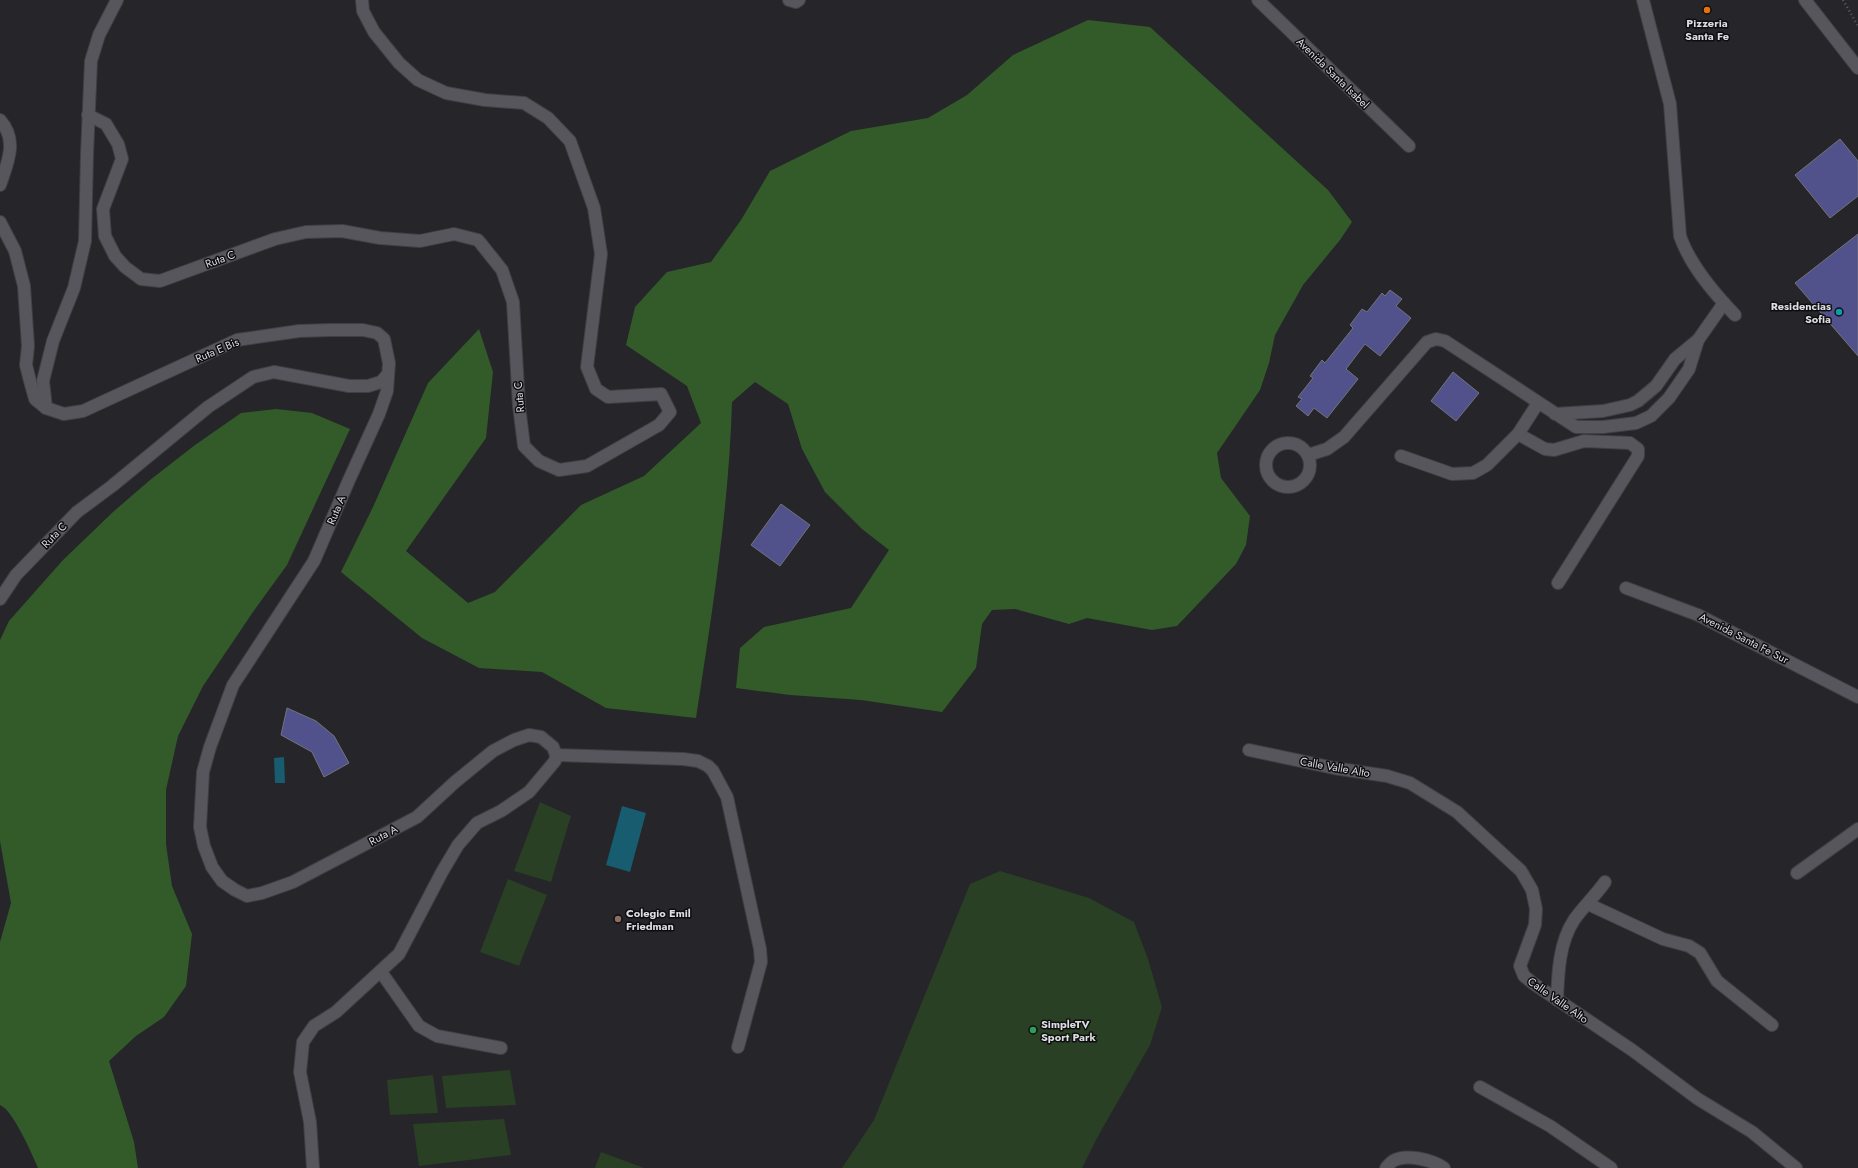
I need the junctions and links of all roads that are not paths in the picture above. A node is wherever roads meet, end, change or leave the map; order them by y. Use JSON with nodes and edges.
{"nodes":[{"id":1,"x":117,"y":0,"type":"edge"},
{"id":2,"x":362,"y":0,"type":"edge"},
{"id":3,"x":789,"y":0,"type":"edge"},
{"id":4,"x":800,"y":0,"type":"edge"},
{"id":5,"x":1258,"y":0,"type":"edge"},
{"id":6,"x":1643,"y":0,"type":"edge"},
{"id":7,"x":1805,"y":0,"type":"edge"},
{"id":8,"x":1858,"y":68,"type":"edge"},
{"id":9,"x":88,"y":115,"type":"junction"},
{"id":10,"x":0,"y":120,"type":"edge"},
{"id":11,"x":1409,"y":146,"type":"dead end"},
{"id":12,"x":0,"y":185,"type":"edge"},
{"id":13,"x":0,"y":222,"type":"edge"},
{"id":14,"x":1724,"y":303,"type":"junction"},
{"id":15,"x":1735,"y":314,"type":"dead end"},
{"id":16,"x":1698,"y":340,"type":"junction"},
{"id":17,"x":388,"y":374,"type":"junction"},
{"id":18,"x":1538,"y":403,"type":"junction"},
{"id":19,"x":1630,"y":405,"type":"junction"},
{"id":20,"x":46,"y":408,"type":"junction"},
{"id":21,"x":1555,"y":414,"type":"junction"},
{"id":22,"x":1636,"y":423,"type":"junction"},
{"id":23,"x":1518,"y":434,"type":"junction"},
{"id":24,"x":1308,"y":455,"type":"dead end"},
{"id":25,"x":1401,"y":456,"type":"dead end"},
{"id":26,"x":1558,"y":583,"type":"dead end"},
{"id":27,"x":1626,"y":588,"type":"dead end"},
{"id":28,"x":0,"y":599,"type":"edge"},
{"id":29,"x":1858,"y":697,"type":"edge"},
{"id":30,"x":1249,"y":750,"type":"dead end"},
{"id":31,"x":556,"y":755,"type":"junction"},
{"id":32,"x":1858,"y":829,"type":"edge"},
{"id":33,"x":1797,"y":873,"type":"dead end"},
{"id":34,"x":1605,"y":882,"type":"dead end"},
{"id":35,"x":1588,"y":904,"type":"junction"},
{"id":36,"x":381,"y":972,"type":"junction"},
{"id":37,"x":1557,"y":1000,"type":"junction"},
{"id":38,"x":1772,"y":1025,"type":"dead end"},
{"id":39,"x":502,"y":1048,"type":"dead end"},
{"id":40,"x":738,"y":1048,"type":"dead end"},
{"id":41,"x":1480,"y":1087,"type":"dead end"},
{"id":42,"x":313,"y":1168,"type":"edge"},
{"id":43,"x":1386,"y":1168,"type":"edge"},
{"id":44,"x":1444,"y":1168,"type":"edge"},
{"id":45,"x":1611,"y":1168,"type":"edge"},
{"id":46,"x":1796,"y":1168,"type":"edge"}],
"edges":[{"from":1,"to":9,"type":"street"},
{"from":2,"to":9,"type":"street","name":"Ruta C"},
{"from":3,"to":4,"type":"street"},
{"from":5,"to":11,"type":"street","name":"Avenida Santa Isabel"},
{"from":6,"to":14,"type":"street"},
{"from":7,"to":8,"type":"street"},
{"from":9,"to":20,"type":"street"},
{"from":10,"to":12,"type":"street"},
{"from":13,"to":20,"type":"street"},
{"from":14,"to":15,"type":"street"},
{"from":14,"to":16,"type":"street"},
{"from":16,"to":19,"type":"street"},
{"from":16,"to":22,"type":"street"},
{"from":17,"to":20,"type":"street","name":"Ruta E Bis"},
{"from":17,"to":28,"type":"street","name":"Ruta C"},
{"from":17,"to":31,"type":"street","name":"Ruta A"},
{"from":18,"to":21,"type":"street"},
{"from":18,"to":23,"type":"street"},
{"from":18,"to":24,"type":"street"},
{"from":19,"to":21,"type":"street"},
{"from":19,"to":22,"type":"street"},
{"from":21,"to":22,"type":"street"},
{"from":23,"to":25,"type":"street"},
{"from":23,"to":26,"type":"street"},
{"from":27,"to":29,"type":"street","name":"Avenida Santa Fe Sur"},
{"from":30,"to":37,"type":"street","name":"Calle Valle Alto"},
{"from":31,"to":36,"type":"street"},
{"from":31,"to":40,"type":"street"},
{"from":32,"to":33,"type":"street"},
{"from":34,"to":35,"type":"street"},
{"from":35,"to":37,"type":"street"},
{"from":35,"to":38,"type":"street"},
{"from":36,"to":39,"type":"street"},
{"from":36,"to":42,"type":"street"},
{"from":37,"to":46,"type":"street","name":"Calle Valle Alto"},
{"from":41,"to":45,"type":"street"},
{"from":43,"to":44,"type":"street"}]}
